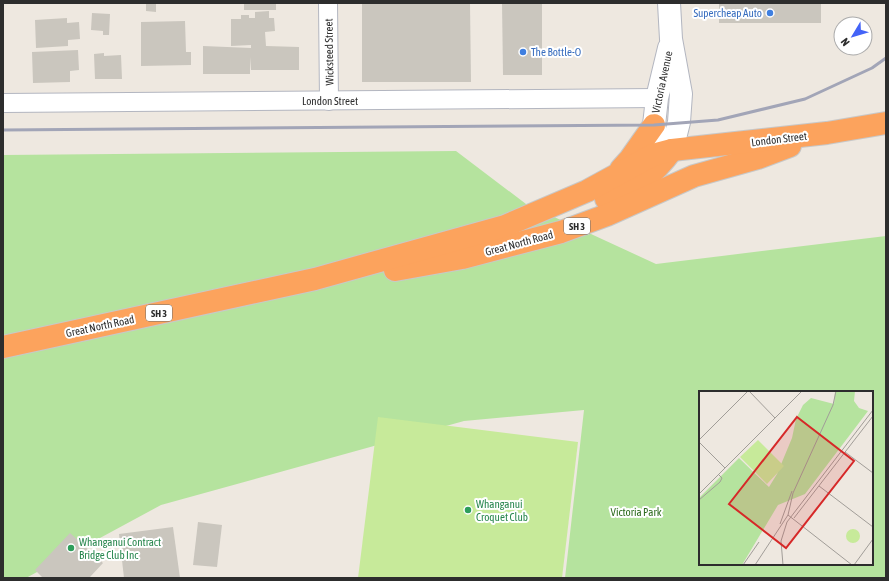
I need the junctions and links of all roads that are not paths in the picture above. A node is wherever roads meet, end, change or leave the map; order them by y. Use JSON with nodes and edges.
{"nodes":[{"id":1,"x":328,"y":3,"type":"edge"},
{"id":2,"x":669,"y":3,"type":"edge"},
{"id":3,"x":671,"y":39,"type":"junction"},
{"id":4,"x":657,"y":98,"type":"junction"},
{"id":5,"x":329,"y":101,"type":"junction"},
{"id":6,"x":3,"y":104,"type":"edge"},
{"id":7,"x":886,"y":123,"type":"edge"},
{"id":8,"x":654,"y":125,"type":"junction"},
{"id":9,"x":827,"y":133,"type":"junction"},
{"id":10,"x":672,"y":150,"type":"junction"},
{"id":11,"x":614,"y":177,"type":"junction"},
{"id":12,"x":505,"y":226,"type":"junction"},
{"id":13,"x":315,"y":279,"type":"junction"},
{"id":14,"x":3,"y":347,"type":"edge"}],
"edges":[{"from":1,"to":5,"type":"street","name":"Wicksteed Street"},
{"from":2,"to":3,"type":"main road","name":"Victoria Avenue"},
{"from":3,"to":4,"type":"main road","name":"Victoria Avenue"},
{"from":3,"to":10,"type":"main road","name":"Victoria Avenue"},
{"from":4,"to":5,"type":"street","name":"London Street"},
{"from":4,"to":8,"type":"main road","name":"Victoria Avenue"},
{"from":5,"to":6,"type":"street","name":"London Street"},
{"from":7,"to":9,"type":"highway","name":"London Street","number":"SH 3"},
{"from":8,"to":10,"type":"main road","name":"Victoria Avenue"},
{"from":8,"to":11,"type":"highway"},
{"from":9,"to":10,"type":"highway","name":"London Street","number":"SH 3"},
{"from":9,"to":13,"type":"highway","name":"Great North Road","number":"SH 3"},
{"from":10,"to":11,"type":"highway","name":"Great North Road","number":"SH 3"},
{"from":10,"to":12,"type":"highway"},
{"from":11,"to":12,"type":"highway","name":"Great North Road","number":"SH 3"},
{"from":12,"to":13,"type":"highway","name":"Great North Road","number":"SH 3"},
{"from":13,"to":14,"type":"highway","name":"Great North Road","number":"SH 3"}]}
